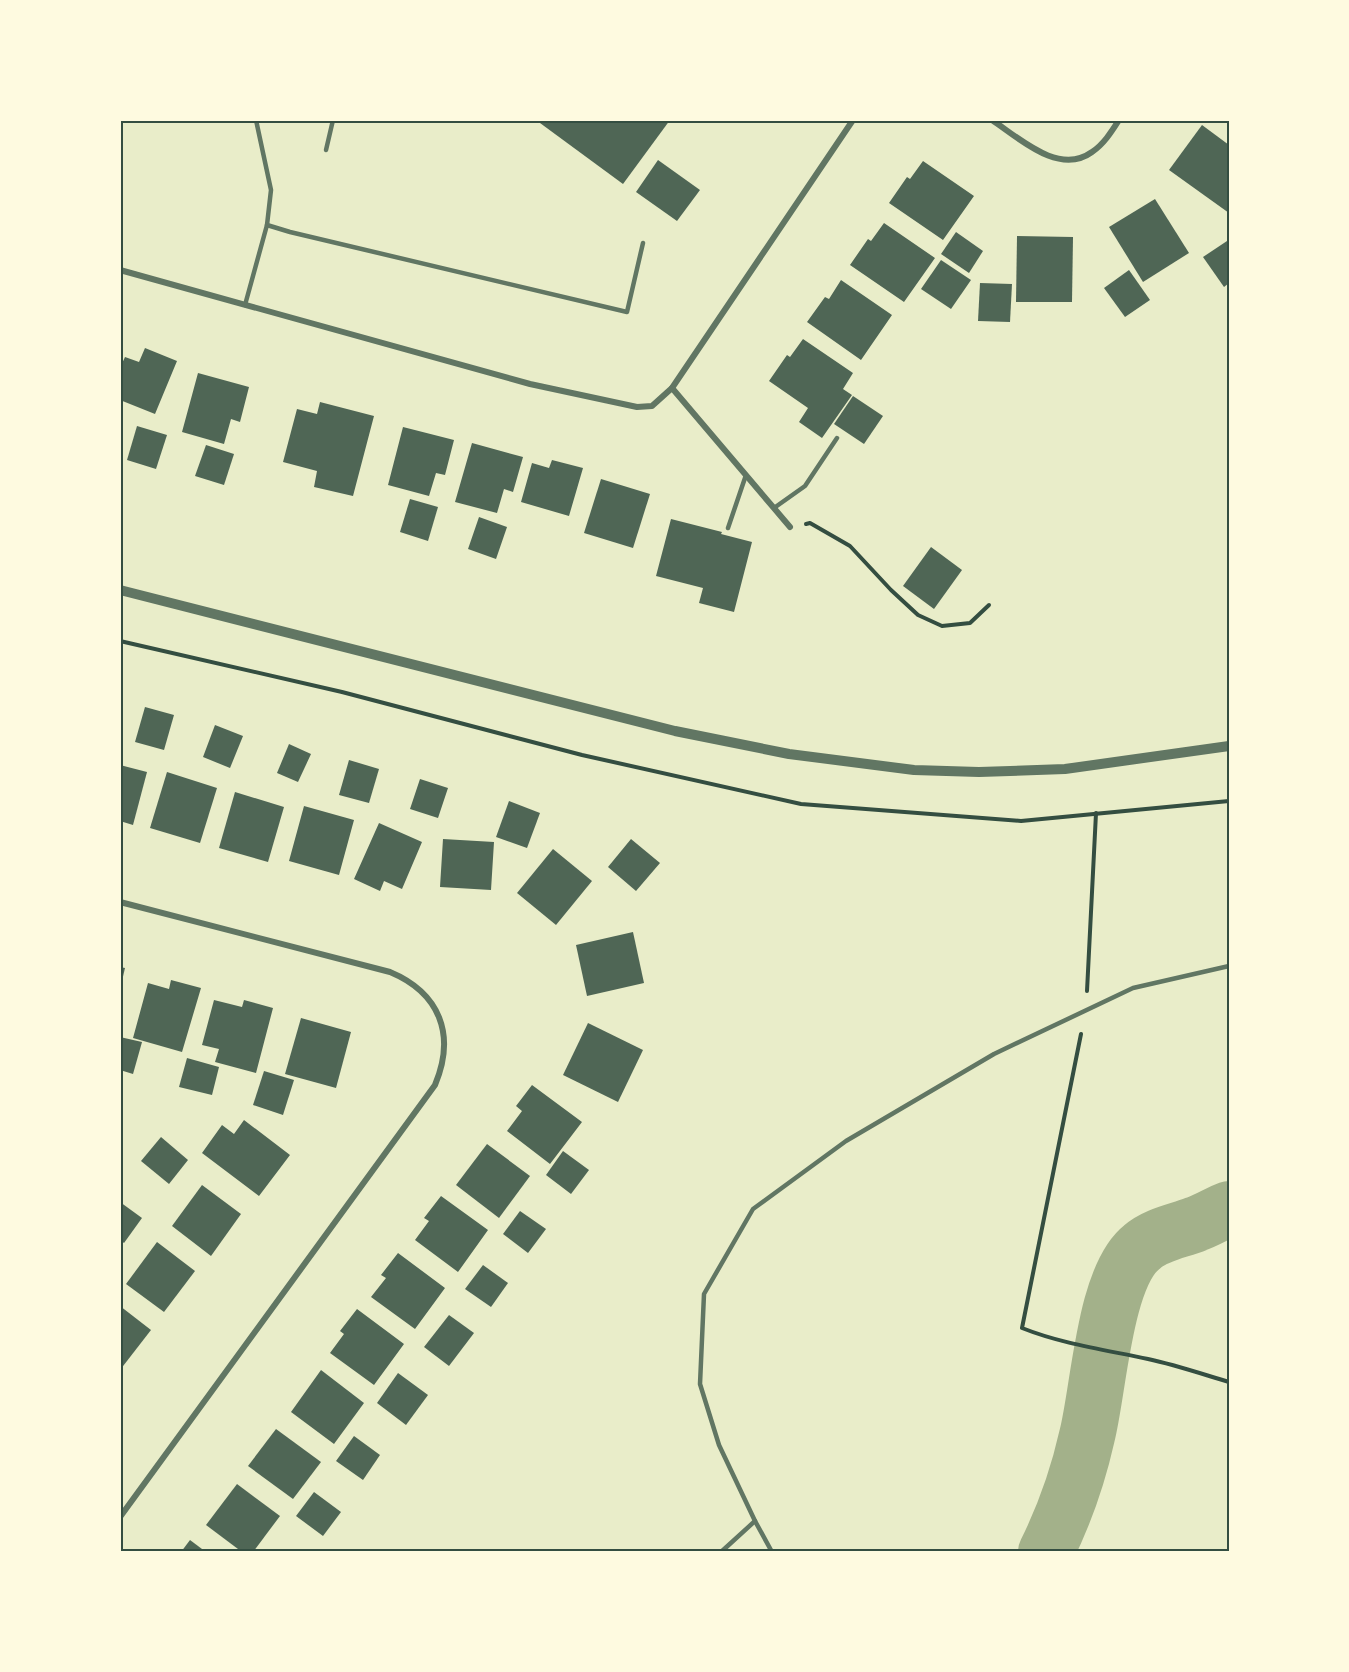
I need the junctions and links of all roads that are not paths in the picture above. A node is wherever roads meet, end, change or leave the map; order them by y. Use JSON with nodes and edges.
{"nodes":[{"id":1,"x":256,"y":120,"type":"edge"},
{"id":2,"x":333,"y":120,"type":"edge"},
{"id":3,"x":853,"y":120,"type":"edge"},
{"id":4,"x":992,"y":120,"type":"edge"},
{"id":5,"x":1119,"y":120,"type":"edge"},
{"id":6,"x":326,"y":150,"type":"dead end"},
{"id":7,"x":267,"y":225,"type":"junction"},
{"id":8,"x":643,"y":243,"type":"dead end"},
{"id":9,"x":120,"y":270,"type":"edge"},
{"id":10,"x":245,"y":305,"type":"junction"},
{"id":11,"x":672,"y":388,"type":"junction"},
{"id":12,"x":837,"y":438,"type":"dead end"},
{"id":13,"x":746,"y":475,"type":"junction"},
{"id":14,"x":774,"y":508,"type":"junction"},
{"id":15,"x":790,"y":527,"type":"road end"},
{"id":16,"x":728,"y":528,"type":"dead end"},
{"id":17,"x":120,"y":590,"type":"edge"},
{"id":18,"x":1229,"y":746,"type":"edge"},
{"id":19,"x":120,"y":902,"type":"edge"},
{"id":20,"x":1229,"y":966,"type":"edge"},
{"id":21,"x":120,"y":1517,"type":"edge"},
{"id":22,"x":755,"y":1521,"type":"junction"},
{"id":23,"x":721,"y":1552,"type":"edge"},
{"id":24,"x":772,"y":1552,"type":"edge"}],
"edges":[{"from":1,"to":7,"type":"lane"},
{"from":2,"to":6,"type":"lane"},
{"from":3,"to":11,"type":"street"},
{"from":4,"to":5,"type":"street"},
{"from":7,"to":8,"type":"lane"},
{"from":7,"to":10,"type":"lane"},
{"from":9,"to":10,"type":"street"},
{"from":10,"to":11,"type":"street"},
{"from":11,"to":13,"type":"street"},
{"from":12,"to":14,"type":"lane"},
{"from":13,"to":14,"type":"street"},
{"from":13,"to":16,"type":"lane"},
{"from":14,"to":15,"type":"street"},
{"from":17,"to":18,"type":"street"},
{"from":19,"to":21,"type":"street"},
{"from":20,"to":22,"type":"lane"},
{"from":22,"to":23,"type":"lane"},
{"from":22,"to":24,"type":"lane"}]}
